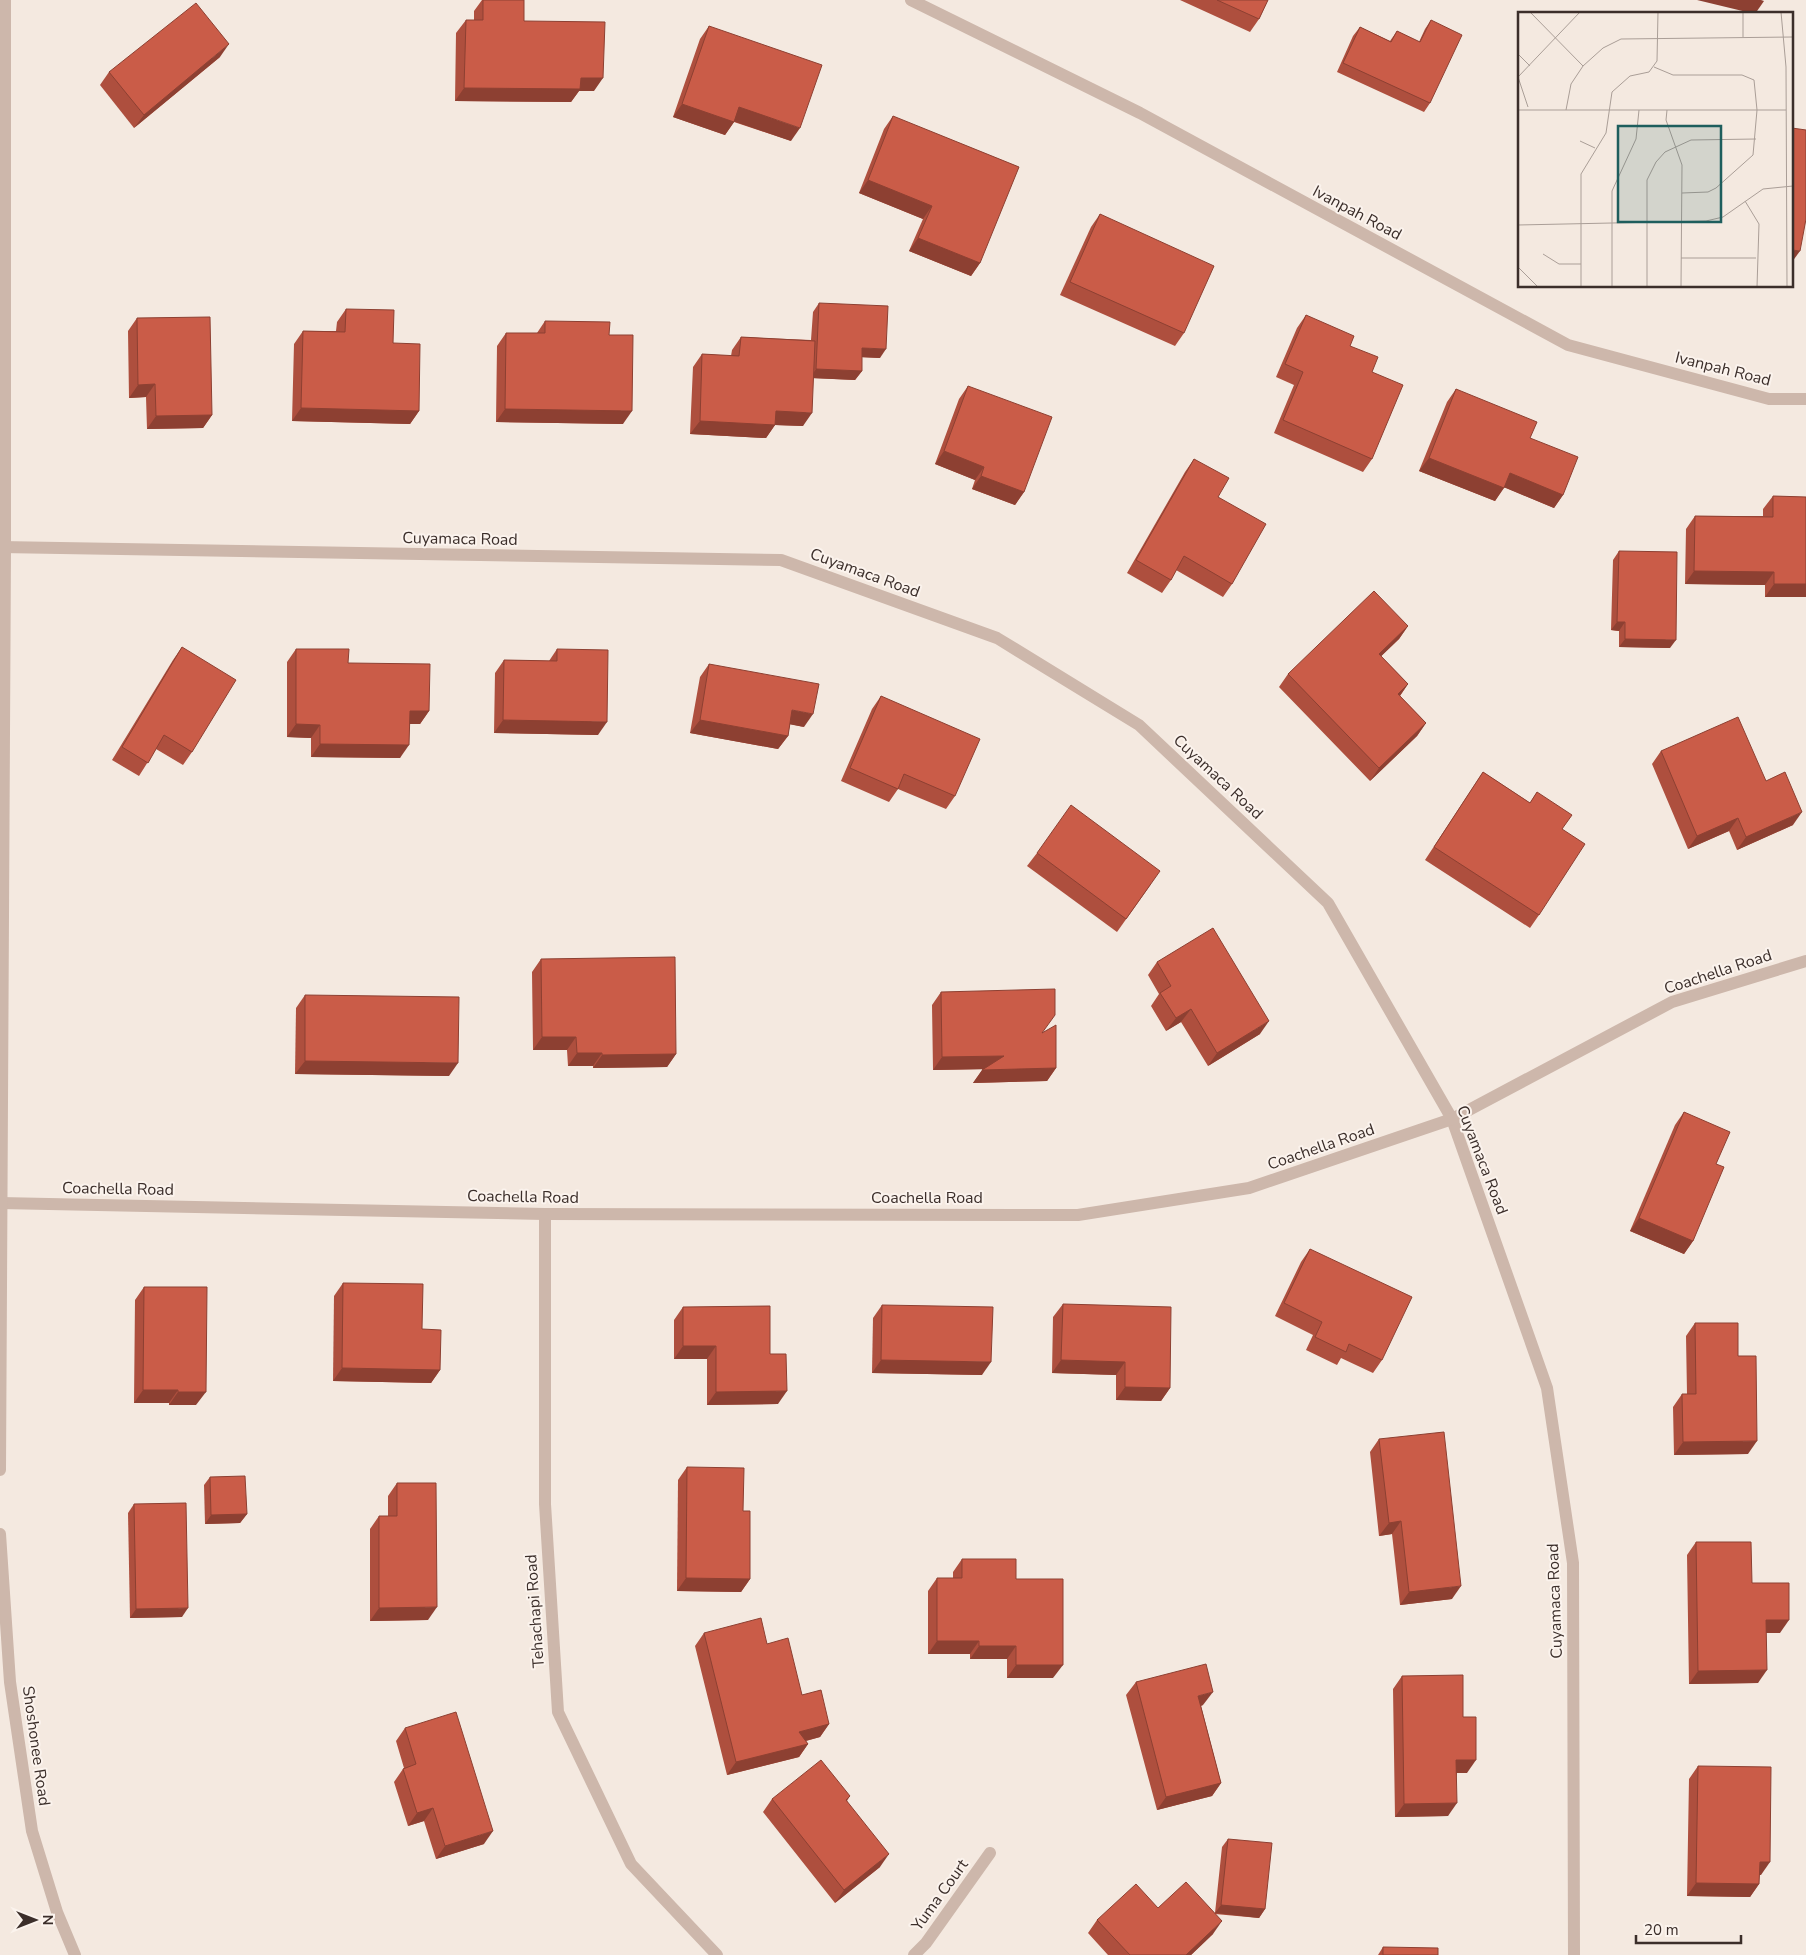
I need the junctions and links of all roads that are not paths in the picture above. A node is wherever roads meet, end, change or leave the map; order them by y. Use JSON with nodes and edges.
{"nodes":[{"id":1,"x":5,"y":0,"type":"edge"},
{"id":2,"x":911,"y":0,"type":"edge"},
{"id":3,"x":1806,"y":399,"type":"edge"},
{"id":4,"x":2,"y":547,"type":"edge"},
{"id":5,"x":1806,"y":961,"type":"edge"},
{"id":6,"x":1452,"y":1119,"type":"junction"},
{"id":7,"x":1,"y":1203,"type":"edge"},
{"id":8,"x":545,"y":1214,"type":"junction"},
{"id":9,"x":0,"y":1470,"type":"edge"},
{"id":10,"x":0,"y":1534,"type":"edge"},
{"id":11,"x":990,"y":1853,"type":"dead end"},
{"id":12,"x":75,"y":1955,"type":"edge"},
{"id":13,"x":717,"y":1955,"type":"edge"},
{"id":14,"x":914,"y":1955,"type":"edge"},
{"id":15,"x":1574,"y":1955,"type":"edge"}],
"edges":[{"from":1,"to":4,"type":"street"},
{"from":2,"to":3,"type":"street","name":"Ivanpah Road"},
{"from":4,"to":6,"type":"street","name":"Cuyamaca Road"},
{"from":4,"to":7,"type":"street"},
{"from":5,"to":6,"type":"street","name":"Coachella Road"},
{"from":6,"to":8,"type":"street","name":"Coachella Road"},
{"from":6,"to":15,"type":"street","name":"Cuyamaca Road"},
{"from":7,"to":8,"type":"street","name":"Coachella Road"},
{"from":7,"to":9,"type":"street"},
{"from":8,"to":13,"type":"street","name":"Tehachapi Road"},
{"from":10,"to":12,"type":"street","name":"Shoshonee Road"},
{"from":11,"to":14,"type":"street","name":"Yuma Court"}]}
